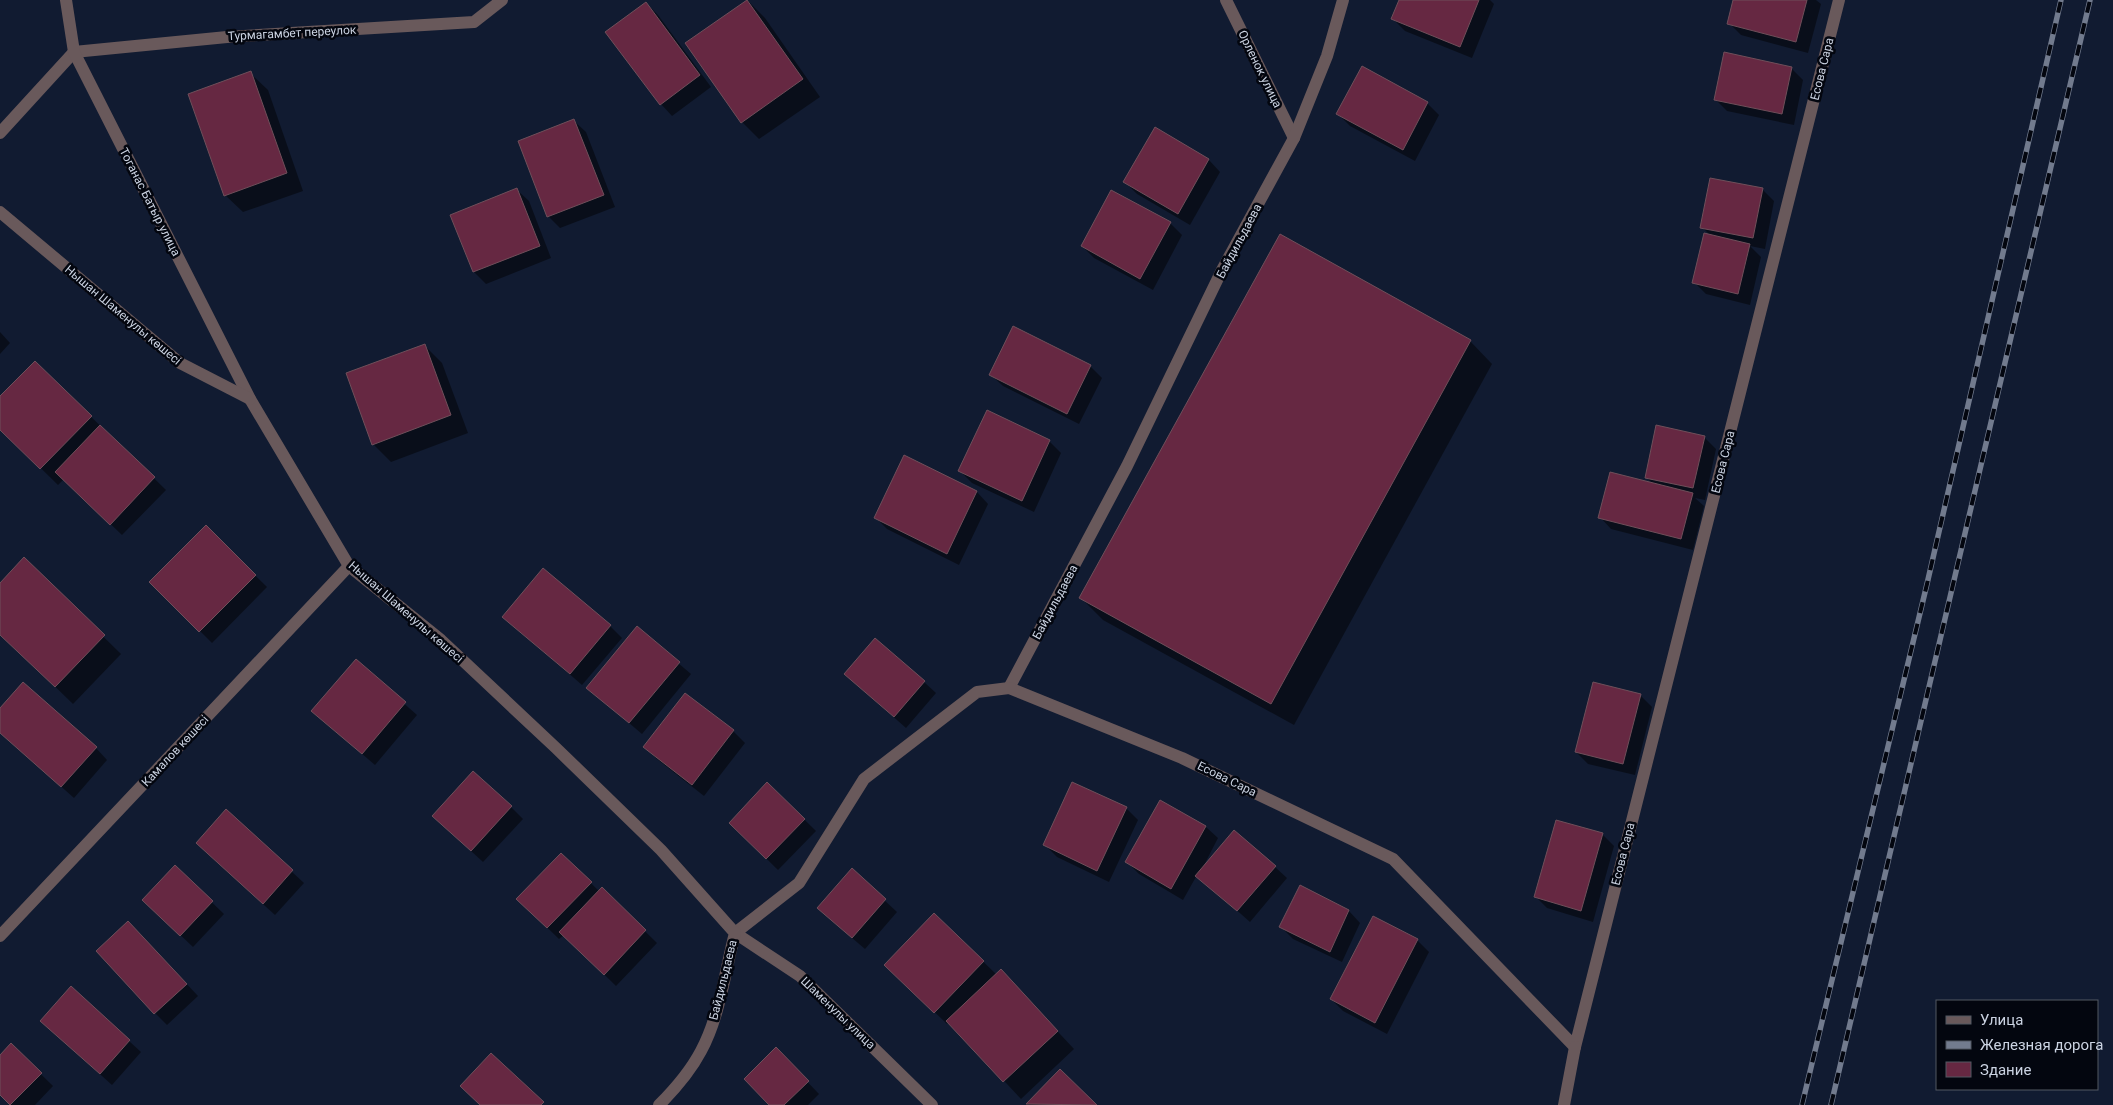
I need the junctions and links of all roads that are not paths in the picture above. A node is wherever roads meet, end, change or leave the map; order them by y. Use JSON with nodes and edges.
{"nodes":[{"id":1,"x":66,"y":0,"type":"edge"},
{"id":2,"x":502,"y":0,"type":"edge"},
{"id":3,"x":1226,"y":0,"type":"edge"},
{"id":4,"x":1343,"y":0,"type":"edge"},
{"id":5,"x":1839,"y":0,"type":"edge"},
{"id":6,"x":74,"y":52,"type":"junction"},
{"id":7,"x":0,"y":133,"type":"edge"},
{"id":8,"x":1294,"y":138,"type":"junction"},
{"id":9,"x":0,"y":212,"type":"edge"},
{"id":10,"x":250,"y":399,"type":"junction"},
{"id":11,"x":349,"y":566,"type":"junction"},
{"id":12,"x":1009,"y":688,"type":"junction"},
{"id":13,"x":735,"y":933,"type":"junction"},
{"id":14,"x":0,"y":936,"type":"edge"},
{"id":15,"x":1575,"y":1047,"type":"junction"},
{"id":16,"x":659,"y":1105,"type":"edge"},
{"id":17,"x":932,"y":1105,"type":"edge"},
{"id":18,"x":1564,"y":1105,"type":"edge"}],
"edges":[{"from":1,"to":6,"type":"street","name":"Тоганас Батыр улица"},
{"from":2,"to":6,"type":"street","name":"Турмагамбет переулок"},
{"from":3,"to":8,"type":"street","name":"Орленок улица"},
{"from":4,"to":8,"type":"street","name":"Байдильдаева"},
{"from":5,"to":15,"type":"street","name":"Есова Сара"},
{"from":6,"to":7,"type":"street"},
{"from":6,"to":10,"type":"street","name":"Тоганас Батыр улица"},
{"from":8,"to":12,"type":"street","name":"Байдильдаева"},
{"from":9,"to":10,"type":"street","name":"Нышан Шаменулы көшесі"},
{"from":10,"to":11,"type":"street","name":"Нышан Шаменулы көшесі"},
{"from":11,"to":13,"type":"street","name":"Нышан Шаменулы көшесі"},
{"from":11,"to":14,"type":"street","name":"Камалов көшесі"},
{"from":12,"to":13,"type":"street","name":"Байдильдаева"},
{"from":12,"to":15,"type":"street","name":"Есова Сара"},
{"from":13,"to":16,"type":"street","name":"Байдильдаева"},
{"from":13,"to":17,"type":"street","name":"Шаменулы улица"},
{"from":15,"to":18,"type":"street"}]}
